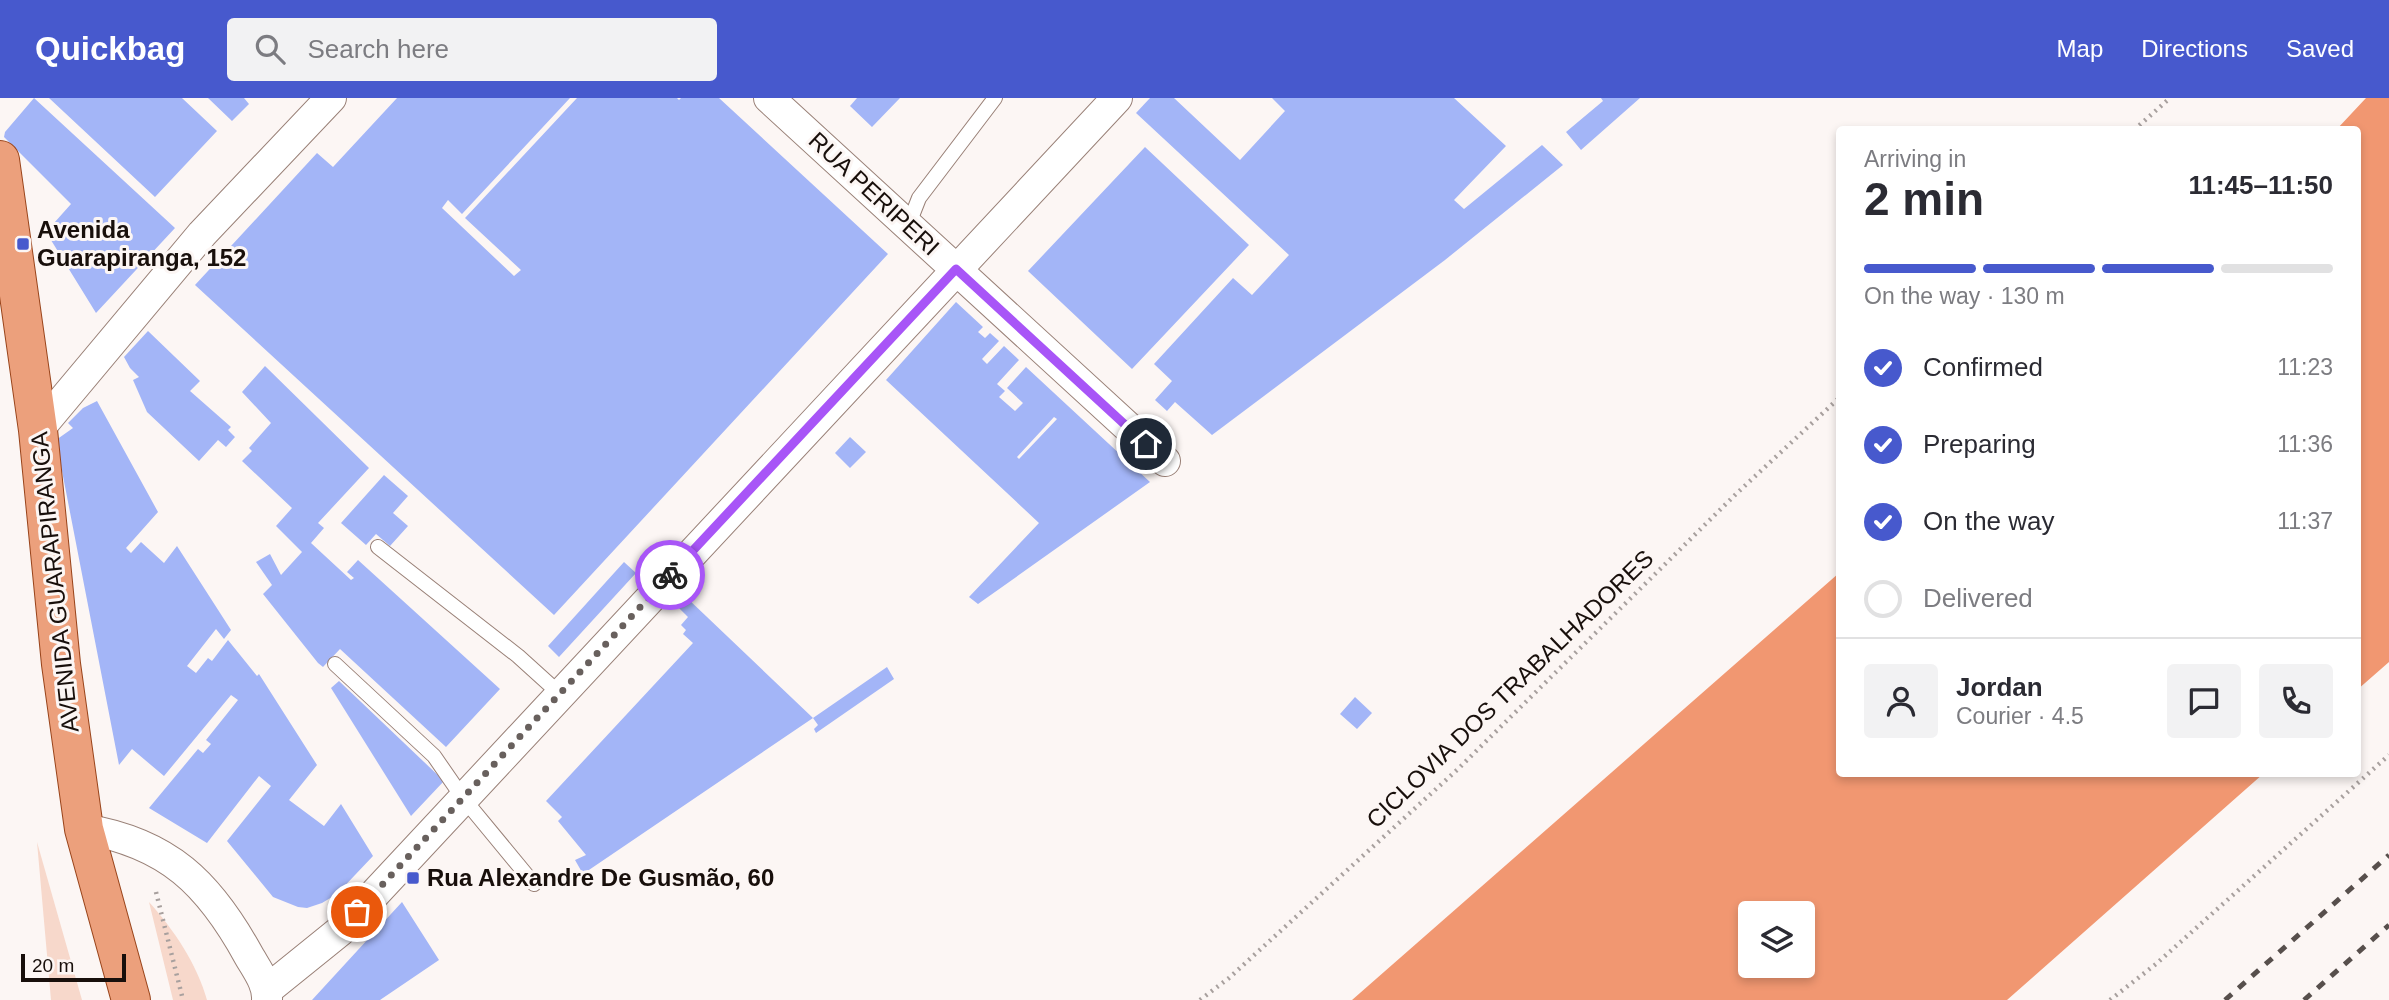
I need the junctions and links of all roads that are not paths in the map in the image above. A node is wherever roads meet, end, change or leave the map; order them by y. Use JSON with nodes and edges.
{"nodes":[{"id":1,"x":331,"y":98,"type":"edge"},
{"id":2,"x":769,"y":98,"type":"edge"},
{"id":3,"x":995,"y":98,"type":"edge"},
{"id":4,"x":1117,"y":98,"type":"edge"},
{"id":5,"x":0,"y":160,"type":"edge"},
{"id":6,"x":908,"y":226,"type":"junction"},
{"id":7,"x":956,"y":269,"type":"junction"},
{"id":8,"x":38,"y":430,"type":"junction"},
{"id":9,"x":1165,"y":461,"type":"dead end"},
{"id":10,"x":378,"y":547,"type":"dead end"},
{"id":11,"x":335,"y":664,"type":"dead end"},
{"id":12,"x":560,"y":694,"type":"junction"},
{"id":13,"x":463,"y":798,"type":"junction"},
{"id":14,"x":85,"y":829,"type":"junction"},
{"id":15,"x":534,"y":884,"type":"dead end"},
{"id":16,"x":267,"y":995,"type":"edge"},
{"id":17,"x":131,"y":1000,"type":"edge"}],
"edges":[{"from":1,"to":8,"type":"street"},
{"from":2,"to":6,"type":"street","name":"RUA PERIPERI"},
{"from":3,"to":6,"type":"lane"},
{"from":4,"to":7,"type":"street"},
{"from":5,"to":8,"type":"main road","name":"AVENIDA GUARAPIRANGA"},
{"from":6,"to":7,"type":"street","name":"RUA PERIPERI"},
{"from":7,"to":9,"type":"street","name":"RUA PERIPERI"},
{"from":7,"to":12,"type":"street"},
{"from":8,"to":14,"type":"main road","name":"AVENIDA GUARAPIRANGA"},
{"from":10,"to":12,"type":"lane"},
{"from":11,"to":13,"type":"lane"},
{"from":12,"to":13,"type":"street"},
{"from":13,"to":15,"type":"lane"},
{"from":13,"to":16,"type":"street"},
{"from":14,"to":16,"type":"street"},
{"from":14,"to":17,"type":"main road","name":"AVENIDA GUARAPIRANGA"}]}
